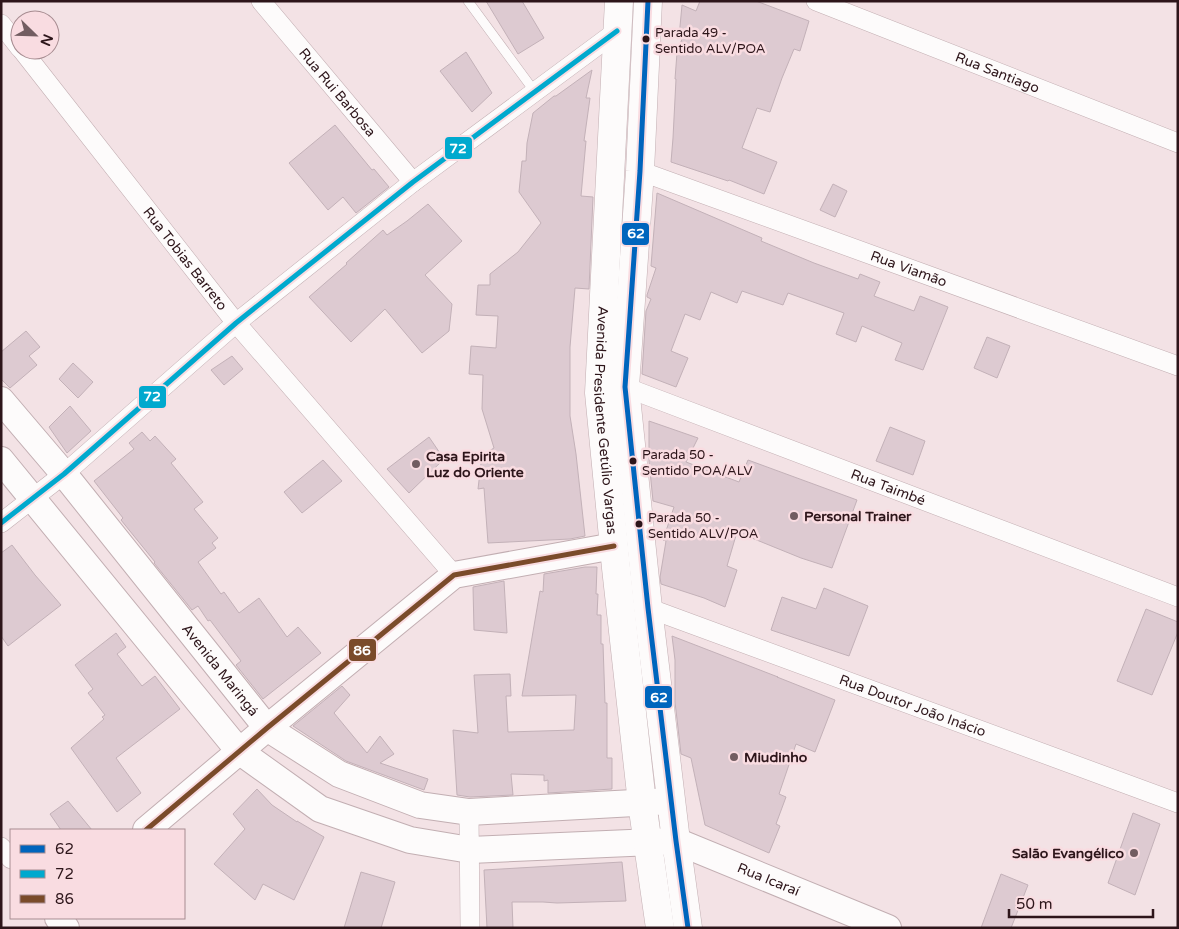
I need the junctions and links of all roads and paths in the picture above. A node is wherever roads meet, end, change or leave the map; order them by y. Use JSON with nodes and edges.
{"nodes":[{"id":1,"x":261,"y":1,"type":"edge"},
{"id":2,"x":468,"y":1,"type":"edge"},
{"id":3,"x":619,"y":1,"type":"edge"},
{"id":4,"x":648,"y":1,"type":"edge"},
{"id":5,"x":816,"y":1,"type":"edge"},
{"id":6,"x":1,"y":24,"type":"edge"},
{"id":7,"x":617,"y":31,"type":"junction"},
{"id":8,"x":10,"y":35,"type":"edge"},
{"id":9,"x":30,"y":60,"type":"edge"},
{"id":10,"x":535,"y":92,"type":"junction"},
{"id":11,"x":1178,"y":143,"type":"edge"},
{"id":12,"x":640,"y":171,"type":"junction"},
{"id":13,"x":413,"y":182,"type":"junction"},
{"id":14,"x":236,"y":323,"type":"junction"},
{"id":15,"x":1178,"y":366,"type":"edge"},
{"id":16,"x":599,"y":380,"type":"junction"},
{"id":17,"x":625,"y":387,"type":"junction"},
{"id":18,"x":1,"y":400,"type":"edge"},
{"id":19,"x":1,"y":460,"type":"edge"},
{"id":20,"x":64,"y":474,"type":"junction"},
{"id":21,"x":32,"y":499,"type":"junction"},
{"id":22,"x":1,"y":523,"type":"edge"},
{"id":23,"x":614,"y":546,"type":"junction"},
{"id":24,"x":454,"y":575,"type":"junction"},
{"id":25,"x":1178,"y":597,"type":"edge"},
{"id":26,"x":648,"y":608,"type":"junction"},
{"id":27,"x":267,"y":728,"type":"junction"},
{"id":28,"x":239,"y":751,"type":"junction"},
{"id":29,"x":671,"y":801,"type":"junction"},
{"id":30,"x":642,"y":803,"type":"junction"},
{"id":31,"x":1178,"y":803,"type":"edge"},
{"id":32,"x":469,"y":812,"type":"junction"},
{"id":33,"x":147,"y":829,"type":"edge"},
{"id":34,"x":676,"y":841,"type":"junction"},
{"id":35,"x":647,"y":842,"type":"junction"},
{"id":36,"x":1,"y":847,"type":"edge"},
{"id":37,"x":470,"y":850,"type":"junction"},
{"id":38,"x":10,"y":859,"type":"edge"},
{"id":39,"x":470,"y":928,"type":"edge"},
{"id":40,"x":660,"y":928,"type":"edge"},
{"id":41,"x":688,"y":928,"type":"edge"},
{"id":42,"x":888,"y":928,"type":"edge"}],
"edges":[{"from":1,"to":13,"type":"street","name":"Rua Rui Barbosa"},
{"from":2,"to":10,"type":"lane"},
{"from":3,"to":7,"type":"main road","name":"Avenida Presidente Getúlio Vargas"},
{"from":4,"to":12,"type":"main road","name":"Avenida Presidente Getúlio Vargas"},
{"from":5,"to":11,"type":"street","name":"Rua Santiago"},
{"from":6,"to":8,"type":"street","name":"Rua Tobias Barreto"},
{"from":7,"to":10,"type":"street"},
{"from":7,"to":16,"type":"main road","name":"Avenida Presidente Getúlio Vargas"},
{"from":9,"to":14,"type":"street","name":"Rua Tobias Barreto"},
{"from":10,"to":13,"type":"street"},
{"from":12,"to":15,"type":"street","name":"Rua Viamão"},
{"from":12,"to":17,"type":"main road","name":"Avenida Presidente Getúlio Vargas"},
{"from":13,"to":14,"type":"street"},
{"from":14,"to":20,"type":"street"},
{"from":14,"to":24,"type":"street","name":"Rua Tobias Barreto"},
{"from":16,"to":17,"type":"street","name":"Rua Taimbé"},
{"from":16,"to":23,"type":"main road","name":"Avenida Presidente Getúlio Vargas"},
{"from":17,"to":25,"type":"street","name":"Rua Taimbé"},
{"from":17,"to":26,"type":"main road","name":"Avenida Presidente Getúlio Vargas"},
{"from":18,"to":20,"type":"main road","name":"Avenida Maringá"},
{"from":19,"to":21,"type":"main road"},
{"from":20,"to":21,"type":"street"},
{"from":20,"to":27,"type":"main road","name":"Avenida Maringá"},
{"from":21,"to":22,"type":"street"},
{"from":21,"to":28,"type":"main road"},
{"from":23,"to":24,"type":"main road"},
{"from":23,"to":30,"type":"main road","name":"Avenida Presidente Getúlio Vargas"},
{"from":24,"to":27,"type":"main road"},
{"from":26,"to":29,"type":"main road","name":"Avenida Presidente Getúlio Vargas"},
{"from":26,"to":31,"type":"street","name":"Rua Doutor João Inácio"},
{"from":27,"to":28,"type":"main road"},
{"from":27,"to":32,"type":"main road","name":"Avenida Maringá"},
{"from":28,"to":33,"type":"main road"},
{"from":28,"to":37,"type":"main road"},
{"from":29,"to":30,"type":"main road","name":"Avenida Maringá"},
{"from":29,"to":34,"type":"main road","name":"Avenida Presidente Getúlio Vargas"},
{"from":30,"to":32,"type":"main road","name":"Avenida Maringá"},
{"from":30,"to":35,"type":"main road","name":"Avenida Presidente Getúlio Vargas"},
{"from":32,"to":37,"type":"street"},
{"from":34,"to":35,"type":"main road","name":"Rua Icaraí"},
{"from":34,"to":41,"type":"main road","name":"Avenida Presidente Getúlio Vargas"},
{"from":34,"to":42,"type":"main road","name":"Rua Icaraí"},
{"from":35,"to":37,"type":"main road"},
{"from":35,"to":40,"type":"main road","name":"Avenida Presidente Getúlio Vargas"},
{"from":36,"to":38,"type":"street"},
{"from":37,"to":39,"type":"street"}]}
